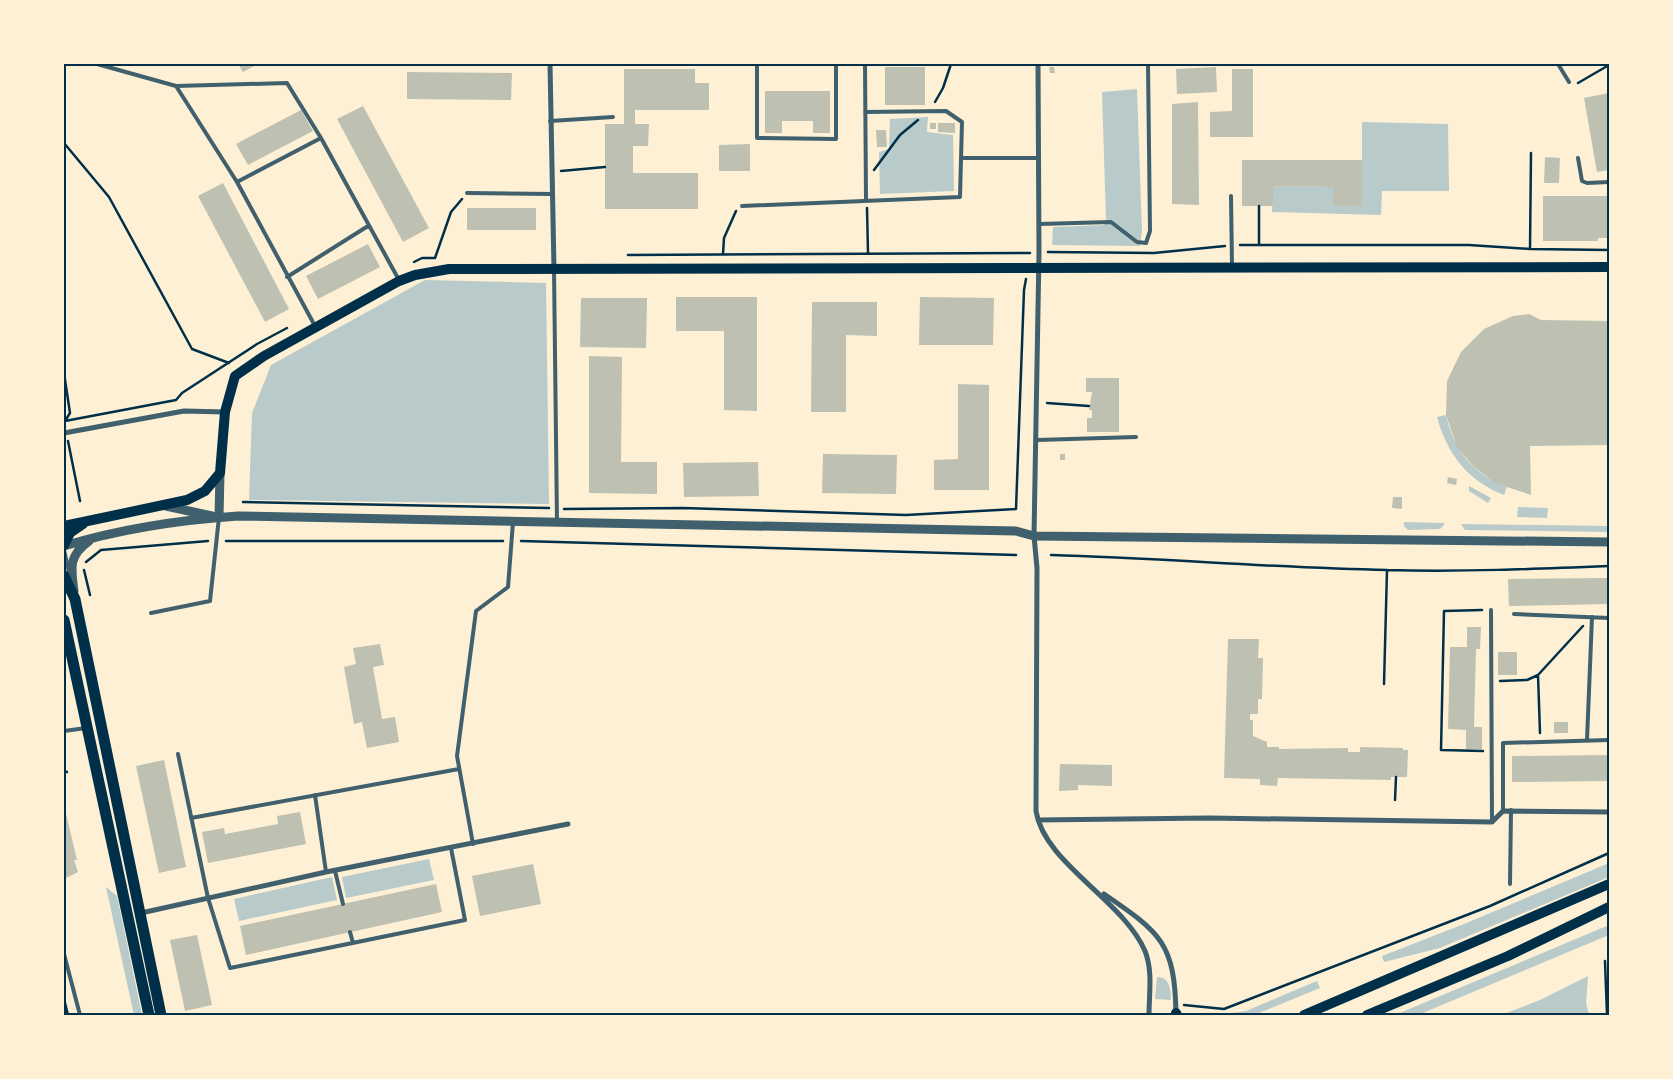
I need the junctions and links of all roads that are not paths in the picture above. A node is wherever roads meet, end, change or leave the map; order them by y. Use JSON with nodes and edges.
{"nodes":[{"id":1,"x":97,"y":64,"type":"edge"},
{"id":2,"x":550,"y":64,"type":"edge"},
{"id":3,"x":757,"y":64,"type":"edge"},
{"id":4,"x":836,"y":64,"type":"edge"},
{"id":5,"x":865,"y":64,"type":"edge"},
{"id":6,"x":1038,"y":64,"type":"edge"},
{"id":7,"x":1148,"y":64,"type":"edge"},
{"id":8,"x":1558,"y":64,"type":"edge"},
{"id":9,"x":1569,"y":82,"type":"road end"},
{"id":10,"x":176,"y":86,"type":"junction"},
{"id":11,"x":865,"y":112,"type":"junction"},
{"id":12,"x":612,"y":117,"type":"dead end"},
{"id":13,"x":550,"y":121,"type":"junction"},
{"id":14,"x":321,"y":138,"type":"junction"},
{"id":15,"x":962,"y":158,"type":"junction"},
{"id":16,"x":1039,"y":158,"type":"junction"},
{"id":17,"x":1578,"y":158,"type":"dead end"},
{"id":18,"x":237,"y":182,"type":"junction"},
{"id":19,"x":1609,"y":182,"type":"edge"},
{"id":20,"x":467,"y":193,"type":"road end"},
{"id":21,"x":552,"y":194,"type":"junction"},
{"id":22,"x":1231,"y":196,"type":"dead end"},
{"id":23,"x":866,"y":199,"type":"junction"},
{"id":24,"x":742,"y":206,"type":"road end"},
{"id":25,"x":1039,"y":224,"type":"junction"},
{"id":26,"x":368,"y":226,"type":"junction"},
{"id":27,"x":1609,"y":267,"type":"edge"},
{"id":28,"x":1232,"y":268,"type":"junction"},
{"id":29,"x":554,"y":269,"type":"junction"},
{"id":30,"x":1034,"y":269,"type":"junction"},
{"id":31,"x":287,"y":277,"type":"junction"},
{"id":32,"x":399,"y":281,"type":"junction"},
{"id":33,"x":316,"y":328,"type":"junction"},
{"id":34,"x":225,"y":412,"type":"junction"},
{"id":35,"x":65,"y":433,"type":"edge"},
{"id":36,"x":1136,"y":437,"type":"dead end"},
{"id":37,"x":1037,"y":440,"type":"junction"},
{"id":38,"x":220,"y":473,"type":"junction"},
{"id":39,"x":166,"y":506,"type":"junction"},
{"id":40,"x":219,"y":517,"type":"junction"},
{"id":41,"x":96,"y":519,"type":"junction"},
{"id":42,"x":513,"y":522,"type":"junction"},
{"id":43,"x":557,"y":523,"type":"junction"},
{"id":44,"x":64,"y":526,"type":"edge"},
{"id":45,"x":98,"y":536,"type":"junction"},
{"id":46,"x":1034,"y":536,"type":"junction"},
{"id":47,"x":1609,"y":542,"type":"edge"},
{"id":48,"x":64,"y":545,"type":"edge"},
{"id":49,"x":64,"y":550,"type":"edge"},
{"id":50,"x":64,"y":576,"type":"edge"},
{"id":51,"x":75,"y":599,"type":"junction"},
{"id":52,"x":1491,"y":610,"type":"road end"},
{"id":53,"x":151,"y":613,"type":"dead end"},
{"id":54,"x":1514,"y":614,"type":"dead end"},
{"id":55,"x":1592,"y":617,"type":"junction"},
{"id":56,"x":1609,"y":618,"type":"edge"},
{"id":57,"x":64,"y":620,"type":"edge"},
{"id":58,"x":88,"y":728,"type":"junction"},
{"id":59,"x":64,"y":731,"type":"edge"},
{"id":60,"x":1587,"y":740,"type":"junction"},
{"id":61,"x":1609,"y":740,"type":"edge"},
{"id":62,"x":178,"y":754,"type":"dead end"},
{"id":63,"x":459,"y":768,"type":"junction"},
{"id":64,"x":315,"y":795,"type":"junction"},
{"id":65,"x":1511,"y":810,"type":"junction"},
{"id":66,"x":1502,"y":811,"type":"junction"},
{"id":67,"x":1609,"y":812,"type":"edge"},
{"id":68,"x":191,"y":818,"type":"junction"},
{"id":69,"x":1038,"y":820,"type":"junction"},
{"id":70,"x":1492,"y":822,"type":"junction"},
{"id":71,"x":568,"y":824,"type":"dead end"},
{"id":72,"x":473,"y":844,"type":"junction"},
{"id":73,"x":451,"y":848,"type":"junction"},
{"id":74,"x":335,"y":870,"type":"junction"},
{"id":75,"x":326,"y":872,"type":"junction"},
{"id":76,"x":1510,"y":884,"type":"dead end"},
{"id":77,"x":1609,"y":884,"type":"edge"},
{"id":78,"x":1091,"y":885,"type":"junction"},
{"id":79,"x":208,"y":898,"type":"junction"},
{"id":80,"x":343,"y":904,"type":"dead end"},
{"id":81,"x":1609,"y":907,"type":"edge"},
{"id":82,"x":140,"y":913,"type":"junction"},
{"id":83,"x":350,"y":932,"type":"dead end"},
{"id":84,"x":353,"y":943,"type":"junction"},
{"id":85,"x":64,"y":954,"type":"edge"},
{"id":86,"x":1177,"y":1014,"type":"edge"},
{"id":87,"x":80,"y":1015,"type":"edge"},
{"id":88,"x":148,"y":1015,"type":"edge"},
{"id":89,"x":160,"y":1015,"type":"edge"},
{"id":90,"x":1149,"y":1015,"type":"edge"},
{"id":91,"x":1304,"y":1015,"type":"edge"},
{"id":92,"x":1367,"y":1015,"type":"edge"}],
"edges":[{"from":1,"to":10,"type":"lane"},
{"from":2,"to":13,"type":"street"},
{"from":3,"to":4,"type":"lane"},
{"from":5,"to":11,"type":"lane"},
{"from":6,"to":16,"type":"street"},
{"from":7,"to":25,"type":"lane"},
{"from":8,"to":9,"type":"lane"},
{"from":10,"to":14,"type":"lane"},
{"from":10,"to":18,"type":"lane"},
{"from":11,"to":15,"type":"lane"},
{"from":11,"to":23,"type":"lane"},
{"from":12,"to":13,"type":"lane"},
{"from":13,"to":21,"type":"street"},
{"from":14,"to":18,"type":"lane"},
{"from":14,"to":26,"type":"lane"},
{"from":15,"to":16,"type":"lane"},
{"from":15,"to":23,"type":"lane"},
{"from":16,"to":25,"type":"street"},
{"from":17,"to":19,"type":"lane"},
{"from":18,"to":31,"type":"lane"},
{"from":20,"to":21,"type":"lane"},
{"from":21,"to":29,"type":"street"},
{"from":22,"to":28,"type":"lane"},
{"from":23,"to":24,"type":"lane"},
{"from":25,"to":30,"type":"street"},
{"from":26,"to":31,"type":"lane"},
{"from":26,"to":32,"type":"lane"},
{"from":27,"to":28,"type":"main road"},
{"from":28,"to":30,"type":"main road"},
{"from":29,"to":30,"type":"main road"},
{"from":29,"to":32,"type":"main road"},
{"from":29,"to":43,"type":"lane"},
{"from":30,"to":37,"type":"street"},
{"from":31,"to":33,"type":"lane"},
{"from":32,"to":33,"type":"main road"},
{"from":33,"to":34,"type":"main road"},
{"from":34,"to":35,"type":"street"},
{"from":34,"to":38,"type":"main road"},
{"from":36,"to":37,"type":"lane"},
{"from":37,"to":46,"type":"street"},
{"from":38,"to":39,"type":"main road"},
{"from":38,"to":40,"type":"street"},
{"from":39,"to":40,"type":"street"},
{"from":39,"to":41,"type":"main road"},
{"from":40,"to":42,"type":"street"},
{"from":40,"to":45,"type":"street"},
{"from":40,"to":53,"type":"lane"},
{"from":41,"to":44,"type":"main road"},
{"from":41,"to":48,"type":"main road"},
{"from":42,"to":43,"type":"street"},
{"from":42,"to":63,"type":"lane"},
{"from":43,"to":46,"type":"street"},
{"from":45,"to":48,"type":"street"},
{"from":45,"to":51,"type":"street"},
{"from":46,"to":47,"type":"street"},
{"from":46,"to":69,"type":"street"},
{"from":49,"to":51,"type":"lane"},
{"from":50,"to":51,"type":"main road"},
{"from":51,"to":82,"type":"main road"},
{"from":52,"to":70,"type":"lane"},
{"from":54,"to":55,"type":"lane"},
{"from":55,"to":56,"type":"lane"},
{"from":55,"to":60,"type":"lane"},
{"from":57,"to":58,"type":"main road"},
{"from":58,"to":59,"type":"lane"},
{"from":58,"to":88,"type":"main road"},
{"from":60,"to":61,"type":"lane"},
{"from":60,"to":66,"type":"lane"},
{"from":62,"to":68,"type":"lane"},
{"from":63,"to":64,"type":"lane"},
{"from":63,"to":72,"type":"lane"},
{"from":64,"to":68,"type":"lane"},
{"from":64,"to":75,"type":"lane"},
{"from":65,"to":66,"type":"street"},
{"from":65,"to":67,"type":"street"},
{"from":65,"to":76,"type":"lane"},
{"from":66,"to":70,"type":"street"},
{"from":68,"to":79,"type":"lane"},
{"from":69,"to":70,"type":"street"},
{"from":69,"to":78,"type":"street"},
{"from":71,"to":72,"type":"street"},
{"from":72,"to":73,"type":"street"},
{"from":73,"to":74,"type":"street"},
{"from":73,"to":84,"type":"lane"},
{"from":74,"to":75,"type":"street"},
{"from":74,"to":80,"type":"lane"},
{"from":75,"to":79,"type":"street"},
{"from":77,"to":91,"type":"main road"},
{"from":78,"to":86,"type":"street"},
{"from":78,"to":90,"type":"street"},
{"from":79,"to":82,"type":"street"},
{"from":79,"to":84,"type":"lane"},
{"from":81,"to":92,"type":"main road"},
{"from":82,"to":89,"type":"main road"},
{"from":83,"to":84,"type":"lane"},
{"from":85,"to":87,"type":"lane"}]}
